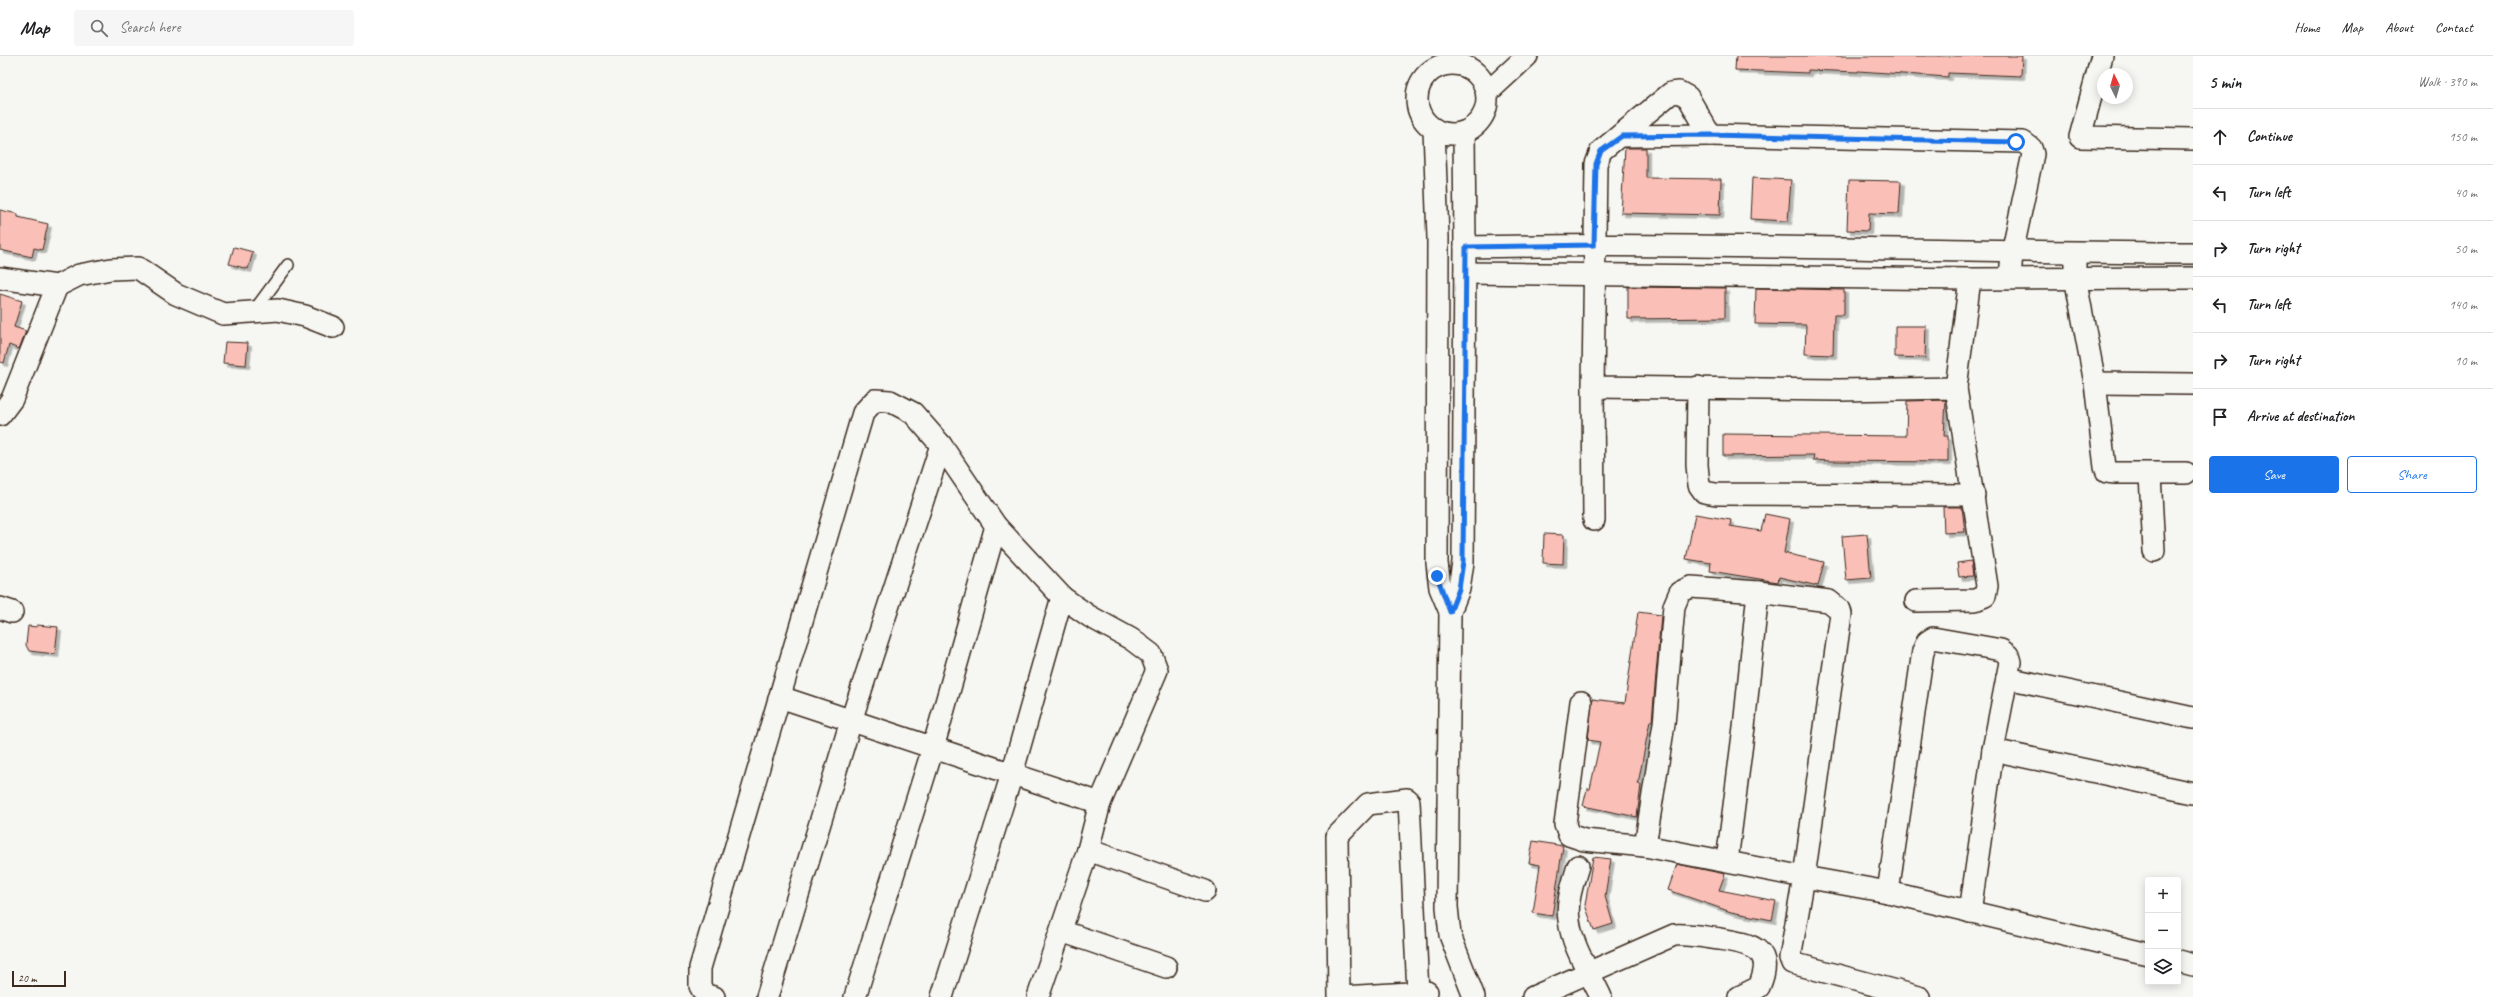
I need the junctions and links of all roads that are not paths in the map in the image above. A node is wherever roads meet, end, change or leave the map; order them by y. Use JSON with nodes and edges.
{"nodes":[{"id":1,"x":1527,"y":56,"type":"edge"},
{"id":2,"x":2102,"y":56,"type":"edge"},
{"id":3,"x":1469,"y":61,"type":"edge"},
{"id":4,"x":1487,"y":93,"type":"junction"},
{"id":5,"x":1434,"y":129,"type":"junction"},
{"id":6,"x":1464,"y":132,"type":"junction"},
{"id":7,"x":1710,"y":135,"type":"junction"},
{"id":8,"x":1622,"y":136,"type":"junction"},
{"id":9,"x":2193,"y":139,"type":"edge"},
{"id":10,"x":1594,"y":245,"type":"junction"},
{"id":11,"x":1466,"y":247,"type":"junction"},
{"id":12,"x":2012,"y":253,"type":"junction"},
{"id":13,"x":2075,"y":253,"type":"junction"},
{"id":14,"x":2193,"y":253,"type":"edge"},
{"id":15,"x":288,"y":265,"type":"dead end"},
{"id":16,"x":1465,"y":273,"type":"junction"},
{"id":17,"x":1593,"y":274,"type":"junction"},
{"id":18,"x":2075,"y":277,"type":"junction"},
{"id":19,"x":0,"y":278,"type":"edge"},
{"id":20,"x":2010,"y":278,"type":"junction"},
{"id":21,"x":2193,"y":278,"type":"edge"},
{"id":22,"x":1970,"y":279,"type":"junction"},
{"id":23,"x":57,"y":286,"type":"junction"},
{"id":24,"x":254,"y":311,"type":"junction"},
{"id":25,"x":334,"y":327,"type":"dead end"},
{"id":26,"x":2095,"y":383,"type":"junction"},
{"id":27,"x":2193,"y":384,"type":"edge"},
{"id":28,"x":1593,"y":387,"type":"junction"},
{"id":29,"x":1698,"y":387,"type":"junction"},
{"id":30,"x":1956,"y":388,"type":"junction"},
{"id":31,"x":0,"y":415,"type":"edge"},
{"id":32,"x":941,"y":444,"type":"junction"},
{"id":33,"x":2186,"y":473,"type":"dead end"},
{"id":34,"x":2150,"y":475,"type":"junction"},
{"id":35,"x":1974,"y":495,"type":"junction"},
{"id":36,"x":1594,"y":520,"type":"dead end"},
{"id":37,"x":996,"y":526,"type":"junction"},
{"id":38,"x":2154,"y":551,"type":"dead end"},
{"id":39,"x":1758,"y":592,"type":"junction"},
{"id":40,"x":1062,"y":597,"type":"junction"},
{"id":41,"x":1916,"y":601,"type":"dead end"},
{"id":42,"x":1450,"y":612,"type":"junction"},
{"id":43,"x":2007,"y":678,"type":"junction"},
{"id":44,"x":780,"y":697,"type":"junction"},
{"id":45,"x":1581,"y":702,"type":"dead end"},
{"id":46,"x":2193,"y":718,"type":"edge"},
{"id":47,"x":851,"y":721,"type":"junction"},
{"id":48,"x":933,"y":748,"type":"junction"},
{"id":49,"x":1993,"y":750,"type":"junction"},
{"id":50,"x":1012,"y":774,"type":"junction"},
{"id":51,"x":2193,"y":793,"type":"edge"},
{"id":52,"x":1100,"y":803,"type":"junction"},
{"id":53,"x":1645,"y":846,"type":"junction"},
{"id":54,"x":1088,"y":850,"type":"junction"},
{"id":55,"x":1727,"y":861,"type":"junction"},
{"id":56,"x":1578,"y":866,"type":"dead end"},
{"id":57,"x":1804,"y":877,"type":"junction"},
{"id":58,"x":1205,"y":891,"type":"dead end"},
{"id":59,"x":1888,"y":892,"type":"junction"},
{"id":60,"x":1970,"y":912,"type":"junction"},
{"id":61,"x":1061,"y":931,"type":"junction"},
{"id":62,"x":2145,"y":953,"type":"edge"},
{"id":63,"x":2181,"y":962,"type":"edge"},
{"id":64,"x":2193,"y":965,"type":"edge"},
{"id":65,"x":1166,"y":968,"type":"dead end"},
{"id":66,"x":1590,"y":973,"type":"junction"},
{"id":67,"x":714,"y":997,"type":"edge"},
{"id":68,"x":767,"y":997,"type":"edge"},
{"id":69,"x":855,"y":997,"type":"edge"},
{"id":70,"x":942,"y":997,"type":"edge"},
{"id":71,"x":1038,"y":997,"type":"edge"},
{"id":72,"x":1339,"y":997,"type":"edge"},
{"id":73,"x":1342,"y":997,"type":"edge"},
{"id":74,"x":1474,"y":997,"type":"edge"},
{"id":75,"x":1533,"y":997,"type":"edge"},
{"id":76,"x":1601,"y":997,"type":"edge"},
{"id":77,"x":1740,"y":997,"type":"edge"},
{"id":78,"x":1919,"y":997,"type":"edge"}],
"edges":[{"from":1,"to":4,"type":"street"},
{"from":2,"to":9,"type":"street"},
{"from":3,"to":4,"type":"street"},
{"from":3,"to":5,"type":"street"},
{"from":4,"to":6,"type":"street"},
{"from":5,"to":6,"type":"street"},
{"from":5,"to":42,"type":"street"},
{"from":6,"to":11,"type":"street"},
{"from":7,"to":8,"type":"street"},
{"from":7,"to":8,"type":"street"},
{"from":7,"to":12,"type":"street"},
{"from":8,"to":10,"type":"street"},
{"from":10,"to":11,"type":"street"},
{"from":10,"to":12,"type":"street"},
{"from":10,"to":17,"type":"street"},
{"from":11,"to":16,"type":"street"},
{"from":12,"to":13,"type":"street"},
{"from":12,"to":20,"type":"street"},
{"from":13,"to":14,"type":"street"},
{"from":13,"to":18,"type":"street"},
{"from":15,"to":24,"type":"lane"},
{"from":16,"to":17,"type":"street"},
{"from":16,"to":42,"type":"street"},
{"from":17,"to":22,"type":"street"},
{"from":17,"to":28,"type":"street"},
{"from":18,"to":20,"type":"street"},
{"from":18,"to":21,"type":"street"},
{"from":18,"to":26,"type":"street"},
{"from":19,"to":23,"type":"street"},
{"from":20,"to":22,"type":"street"},
{"from":22,"to":30,"type":"street"},
{"from":23,"to":24,"type":"street"},
{"from":23,"to":31,"type":"street"},
{"from":24,"to":25,"type":"street"},
{"from":26,"to":27,"type":"street"},
{"from":26,"to":34,"type":"street"},
{"from":28,"to":29,"type":"street"},
{"from":28,"to":36,"type":"street"},
{"from":29,"to":30,"type":"street"},
{"from":29,"to":35,"type":"street"},
{"from":30,"to":35,"type":"street"},
{"from":32,"to":37,"type":"street"},
{"from":32,"to":44,"type":"street"},
{"from":32,"to":47,"type":"street"},
{"from":33,"to":34,"type":"street"},
{"from":34,"to":38,"type":"street"},
{"from":35,"to":41,"type":"street"},
{"from":37,"to":40,"type":"street"},
{"from":37,"to":48,"type":"street"},
{"from":39,"to":53,"type":"street"},
{"from":39,"to":55,"type":"street"},
{"from":39,"to":57,"type":"street"},
{"from":40,"to":50,"type":"street"},
{"from":40,"to":52,"type":"street"},
{"from":42,"to":74,"type":"street"},
{"from":43,"to":46,"type":"street"},
{"from":43,"to":49,"type":"street"},
{"from":43,"to":59,"type":"street"},
{"from":44,"to":47,"type":"street"},
{"from":44,"to":67,"type":"street"},
{"from":45,"to":53,"type":"street"},
{"from":47,"to":48,"type":"street"},
{"from":47,"to":68,"type":"street"},
{"from":48,"to":50,"type":"street"},
{"from":48,"to":69,"type":"street"},
{"from":49,"to":51,"type":"street"},
{"from":49,"to":60,"type":"street"},
{"from":50,"to":52,"type":"street"},
{"from":50,"to":70,"type":"street"},
{"from":52,"to":54,"type":"street"},
{"from":53,"to":55,"type":"street"},
{"from":54,"to":58,"type":"street"},
{"from":54,"to":61,"type":"street"},
{"from":55,"to":57,"type":"street"},
{"from":56,"to":66,"type":"street"},
{"from":57,"to":59,"type":"street"},
{"from":57,"to":78,"type":"street"},
{"from":59,"to":60,"type":"street"},
{"from":60,"to":62,"type":"street"},
{"from":61,"to":65,"type":"street"},
{"from":61,"to":71,"type":"street"},
{"from":63,"to":64,"type":"street"},
{"from":66,"to":75,"type":"street"},
{"from":66,"to":76,"type":"street"},
{"from":66,"to":77,"type":"street"},
{"from":72,"to":73,"type":"street"}]}
